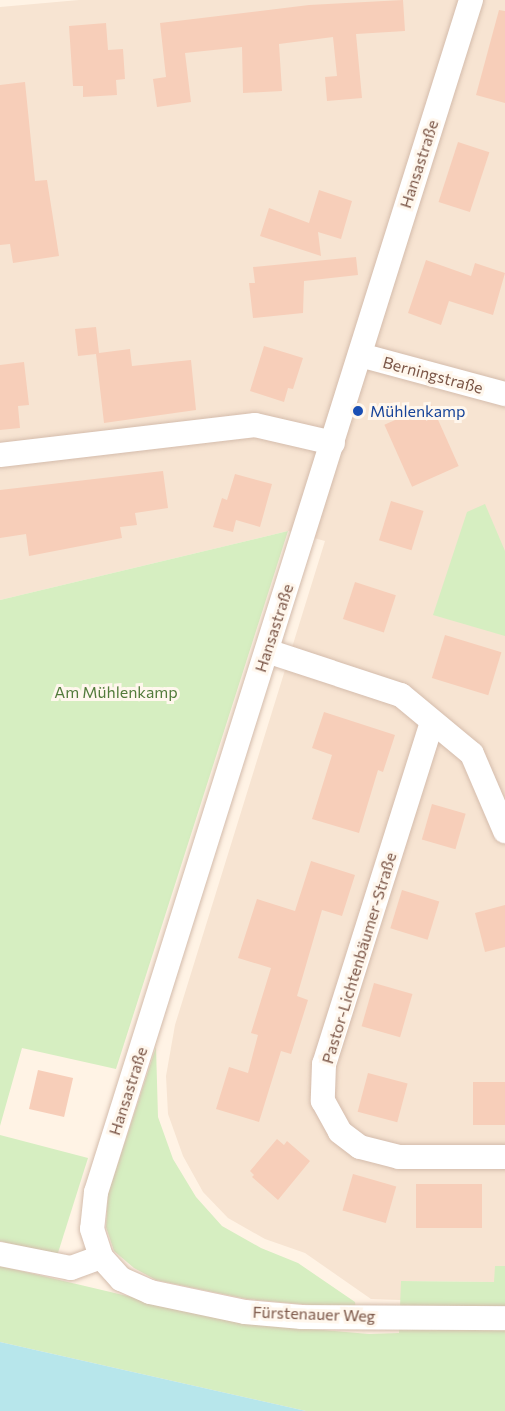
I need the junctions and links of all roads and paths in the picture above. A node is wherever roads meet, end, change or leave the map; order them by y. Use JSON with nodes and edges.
{"nodes":[{"id":1,"x":471,"y":0,"type":"edge"},
{"id":2,"x":360,"y":355,"type":"junction"},
{"id":3,"x":505,"y":394,"type":"edge"},
{"id":4,"x":333,"y":443,"type":"junction"},
{"id":5,"x":0,"y":455,"type":"edge"},
{"id":6,"x":267,"y":651,"type":"junction"},
{"id":7,"x":432,"y":722,"type":"junction"},
{"id":8,"x":505,"y":831,"type":"edge"},
{"id":9,"x":505,"y":1157,"type":"edge"},
{"id":10,"x":0,"y":1254,"type":"edge"},
{"id":11,"x":101,"y":1257,"type":"junction"},
{"id":12,"x":505,"y":1318,"type":"edge"}],
"edges":[{"from":1,"to":2,"type":"street","name":"Hansastraße"},
{"from":2,"to":3,"type":"street","name":"Berningstraße"},
{"from":2,"to":4,"type":"street","name":"Hansastraße"},
{"from":4,"to":5,"type":"street"},
{"from":4,"to":6,"type":"street","name":"Hansastraße"},
{"from":6,"to":7,"type":"street"},
{"from":6,"to":11,"type":"street","name":"Hansastraße"},
{"from":7,"to":8,"type":"street"},
{"from":7,"to":9,"type":"street","name":"Pastor-Lichtenbäumer-Straße"},
{"from":10,"to":11,"type":"street"},
{"from":11,"to":12,"type":"street","name":"Fürstenauer Weg"}]}
